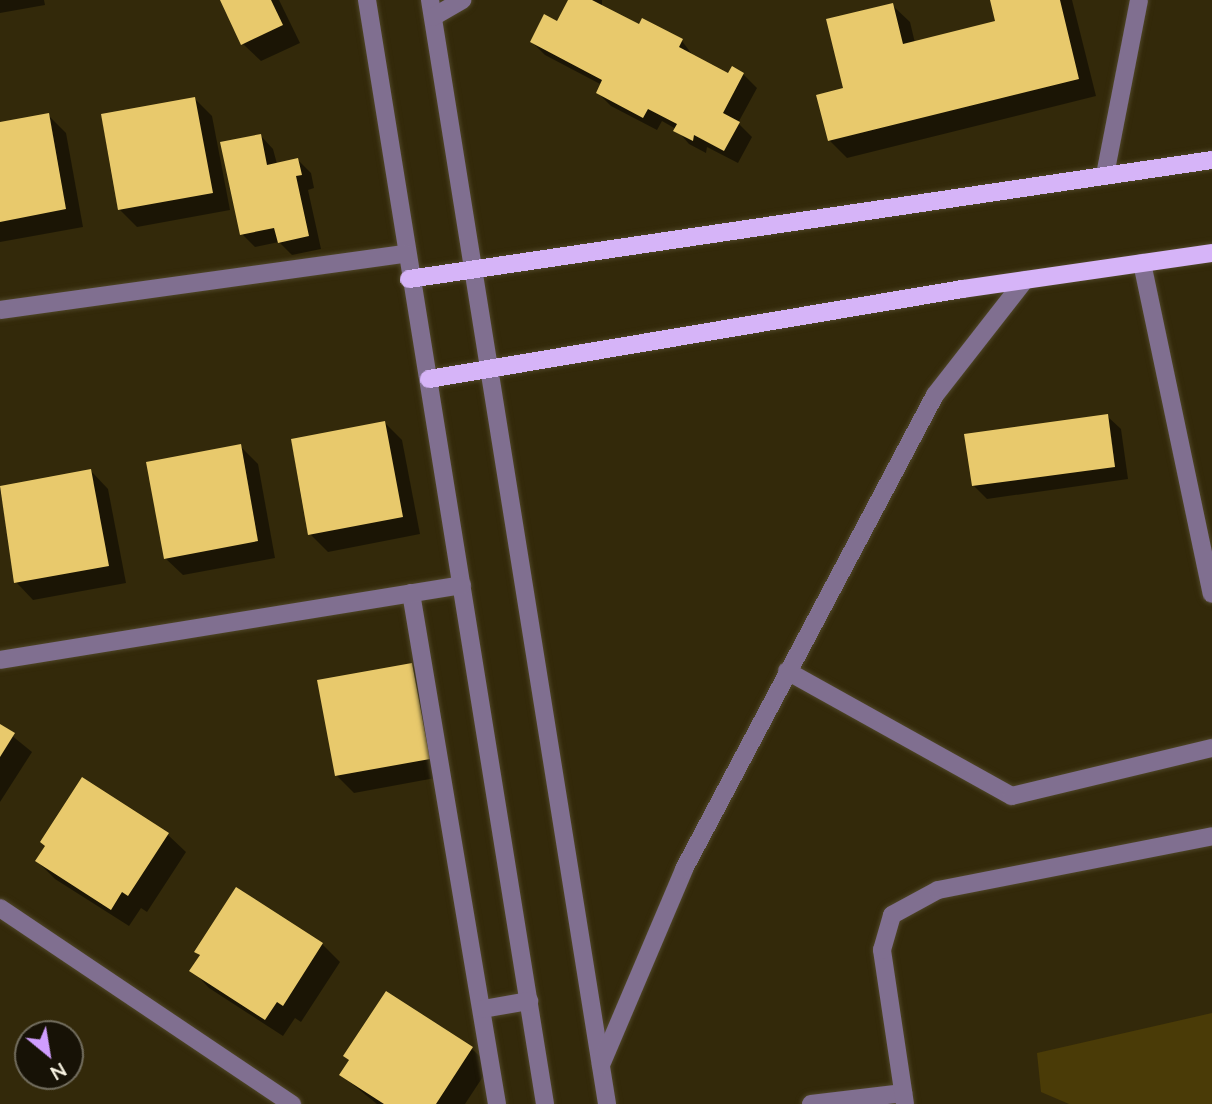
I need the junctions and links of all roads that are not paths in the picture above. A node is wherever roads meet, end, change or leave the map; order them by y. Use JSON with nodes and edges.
{"nodes":[{"id":1,"x":368,"y":0,"type":"edge"},
{"id":2,"x":462,"y":0,"type":"edge"},
{"id":3,"x":1139,"y":0,"type":"edge"},
{"id":4,"x":432,"y":9,"type":"edge"},
{"id":5,"x":1212,"y":160,"type":"edge"},
{"id":6,"x":1105,"y":175,"type":"junction"},
{"id":7,"x":1212,"y":253,"type":"edge"},
{"id":8,"x":406,"y":254,"type":"junction"},
{"id":9,"x":1142,"y":263,"type":"junction"},
{"id":10,"x":473,"y":270,"type":"junction"},
{"id":11,"x":409,"y":279,"type":"junction"},
{"id":12,"x":1025,"y":280,"type":"junction"},
{"id":13,"x":0,"y":310,"type":"edge"},
{"id":14,"x":489,"y":369,"type":"junction"},
{"id":15,"x":429,"y":379,"type":"junction"},
{"id":16,"x":1210,"y":574,"type":"edge"},
{"id":17,"x":462,"y":585,"type":"junction"},
{"id":18,"x":411,"y":593,"type":"junction"},
{"id":19,"x":1212,"y":594,"type":"edge"},
{"id":20,"x":0,"y":660,"type":"edge"},
{"id":21,"x":787,"y":671,"type":"junction"},
{"id":22,"x":1212,"y":748,"type":"edge"},
{"id":23,"x":1212,"y":836,"type":"edge"},
{"id":24,"x":0,"y":908,"type":"edge"},
{"id":25,"x":528,"y":1001,"type":"junction"},
{"id":26,"x":483,"y":1009,"type":"junction"},
{"id":27,"x":601,"y":1065,"type":"junction"},
{"id":28,"x":904,"y":1098,"type":"edge"},
{"id":29,"x":292,"y":1104,"type":"edge"},
{"id":30,"x":496,"y":1104,"type":"edge"},
{"id":31,"x":545,"y":1104,"type":"edge"},
{"id":32,"x":607,"y":1104,"type":"edge"},
{"id":33,"x":811,"y":1104,"type":"edge"}],
"edges":[{"from":1,"to":8,"type":"street"},
{"from":2,"to":4,"type":"street"},
{"from":3,"to":6,"type":"street"},
{"from":4,"to":10,"type":"street"},
{"from":5,"to":6,"type":"main road"},
{"from":6,"to":10,"type":"main road"},
{"from":7,"to":9,"type":"main road"},
{"from":8,"to":11,"type":"street"},
{"from":8,"to":13,"type":"street"},
{"from":9,"to":12,"type":"main road"},
{"from":9,"to":16,"type":"street"},
{"from":10,"to":11,"type":"main road"},
{"from":10,"to":14,"type":"street"},
{"from":11,"to":15,"type":"street"},
{"from":12,"to":14,"type":"main road"},
{"from":12,"to":21,"type":"street"},
{"from":14,"to":15,"type":"main road"},
{"from":14,"to":27,"type":"street"},
{"from":15,"to":17,"type":"street"},
{"from":16,"to":19,"type":"street"},
{"from":17,"to":18,"type":"street"},
{"from":17,"to":25,"type":"street"},
{"from":18,"to":20,"type":"street"},
{"from":18,"to":26,"type":"street"},
{"from":21,"to":22,"type":"street"},
{"from":21,"to":27,"type":"street"},
{"from":23,"to":28,"type":"street"},
{"from":24,"to":29,"type":"street"},
{"from":25,"to":26,"type":"street"},
{"from":25,"to":31,"type":"street"},
{"from":26,"to":30,"type":"street"},
{"from":27,"to":32,"type":"street"},
{"from":28,"to":33,"type":"street"}]}
